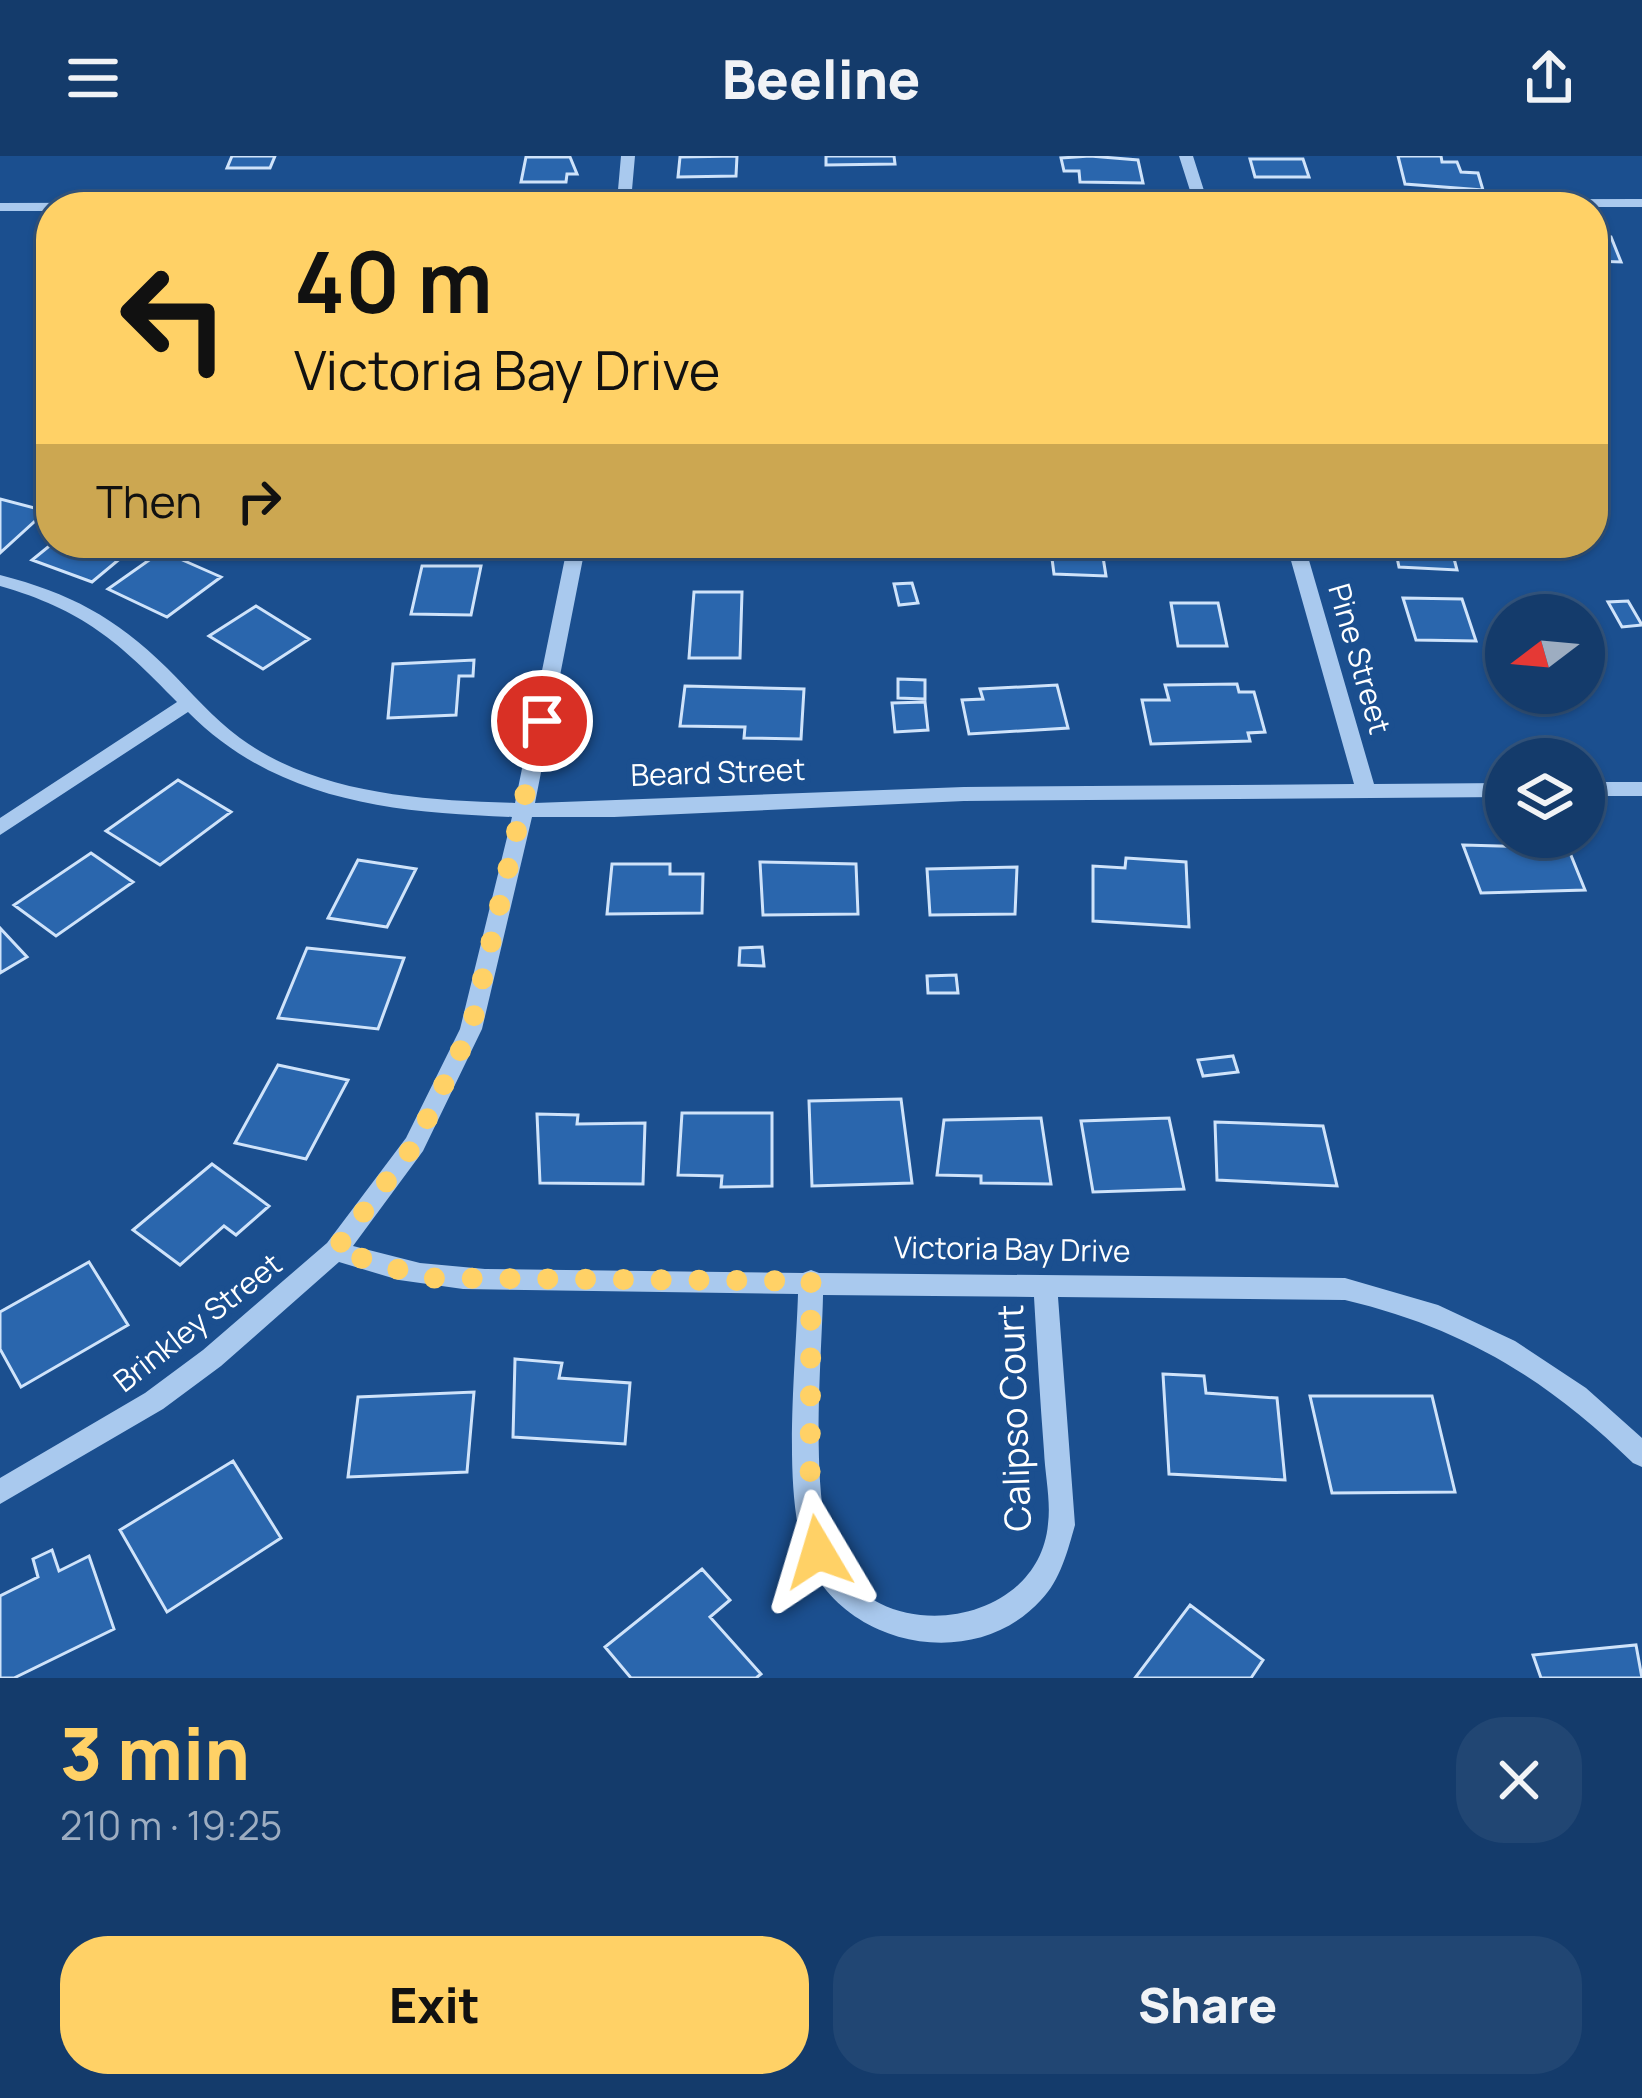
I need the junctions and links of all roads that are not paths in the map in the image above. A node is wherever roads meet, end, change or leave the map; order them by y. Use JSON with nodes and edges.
{"nodes":[{"id":1,"x":628,"y":156,"type":"edge"},
{"id":2,"x":1186,"y":156,"type":"edge"},
{"id":3,"x":625,"y":192,"type":"edge"},
{"id":4,"x":1197,"y":192,"type":"edge"},
{"id":5,"x":1608,"y":203,"type":"edge"},
{"id":6,"x":1642,"y":203,"type":"edge"},
{"id":7,"x":0,"y":207,"type":"edge"},
{"id":8,"x":36,"y":207,"type":"edge"},
{"id":9,"x":575,"y":558,"type":"edge"},
{"id":10,"x":1299,"y":558,"type":"edge"},
{"id":11,"x":0,"y":580,"type":"edge"},
{"id":12,"x":190,"y":702,"type":"junction"},
{"id":13,"x":1642,"y":789,"type":"edge"},
{"id":14,"x":1485,"y":790,"type":"edge"},
{"id":15,"x":1605,"y":790,"type":"edge"},
{"id":16,"x":1366,"y":791,"type":"junction"},
{"id":17,"x":524,"y":810,"type":"junction"},
{"id":18,"x":0,"y":828,"type":"edge"},
{"id":19,"x":335,"y":1250,"type":"junction"},
{"id":20,"x":811,"y":1281,"type":"junction"},
{"id":21,"x":1045,"y":1284,"type":"junction"},
{"id":22,"x":1642,"y":1455,"type":"edge"},
{"id":23,"x":0,"y":1492,"type":"edge"}],
"edges":[{"from":1,"to":3,"type":"street"},
{"from":2,"to":4,"type":"street"},
{"from":5,"to":6,"type":"street"},
{"from":7,"to":8,"type":"street"},
{"from":9,"to":17,"type":"street","name":"Brinkley Street"},
{"from":10,"to":16,"type":"street","name":"Pine Street"},
{"from":11,"to":12,"type":"street","name":"Beard Street"},
{"from":12,"to":17,"type":"street","name":"Beard Street"},
{"from":12,"to":18,"type":"street"},
{"from":13,"to":15,"type":"street"},
{"from":14,"to":16,"type":"street","name":"Beard Street"},
{"from":16,"to":17,"type":"street","name":"Beard Street"},
{"from":17,"to":19,"type":"street","name":"Brinkley Street"},
{"from":19,"to":20,"type":"street","name":"Victoria Bay Drive"},
{"from":19,"to":23,"type":"street","name":"Brinkley Street"},
{"from":20,"to":21,"type":"street","name":"Victoria Bay Drive"},
{"from":20,"to":21,"type":"street","name":"Calipso Court"},
{"from":21,"to":22,"type":"street","name":"Victoria Bay Drive"}]}
